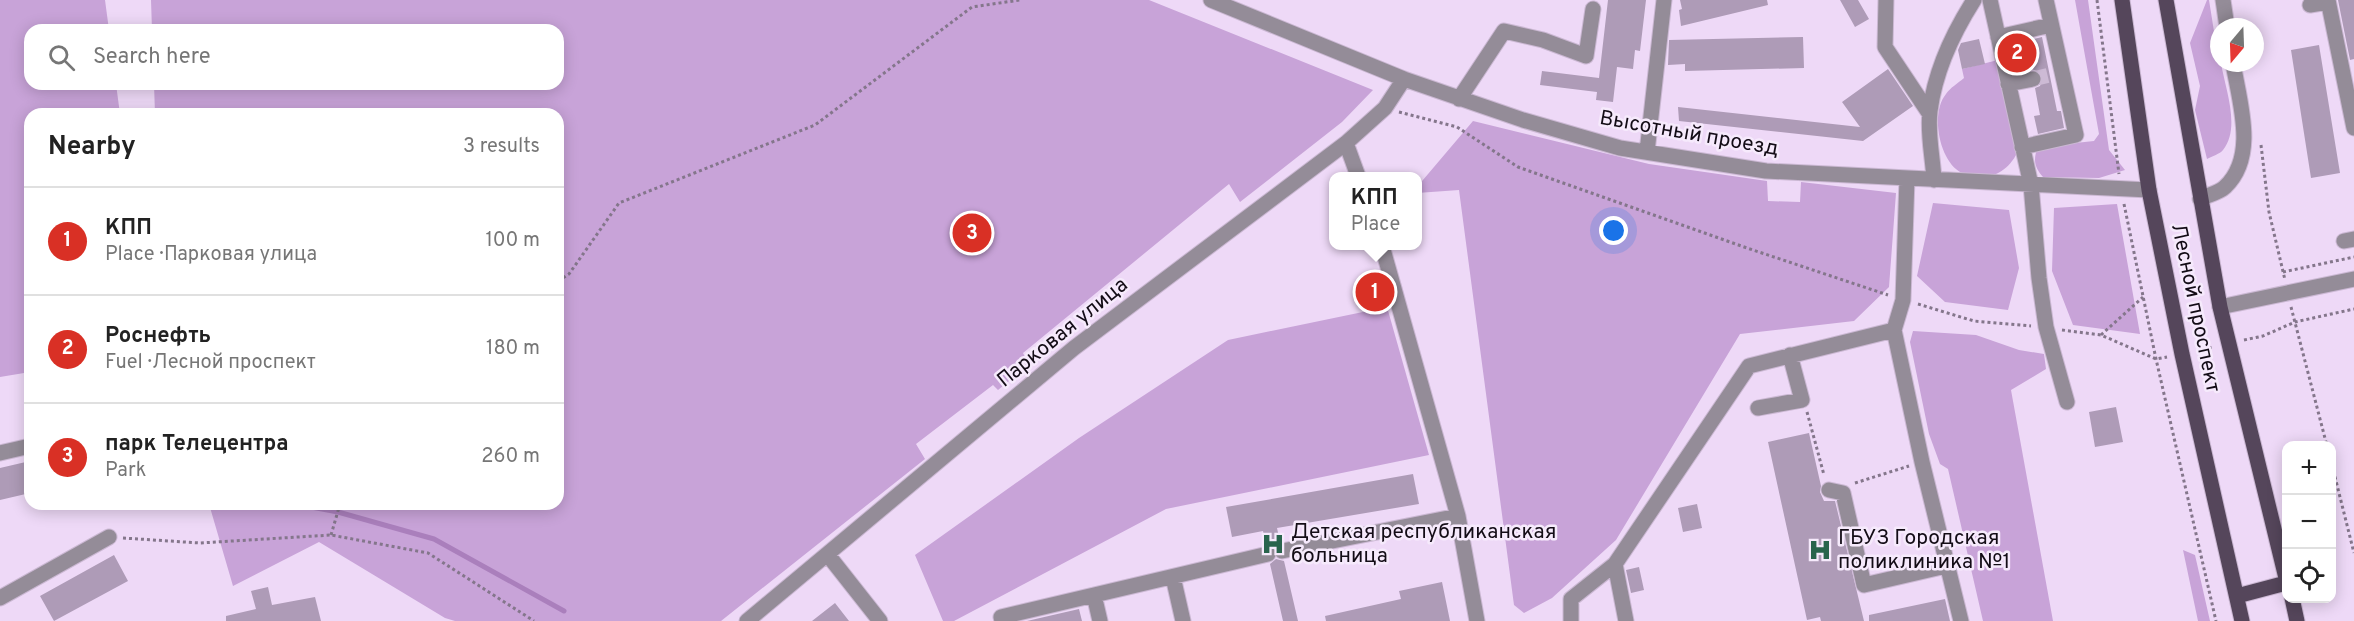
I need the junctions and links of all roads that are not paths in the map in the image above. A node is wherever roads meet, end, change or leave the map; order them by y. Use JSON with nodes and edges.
{"nodes":[{"id":1,"x":1210,"y":0,"type":"edge"},
{"id":2,"x":1664,"y":0,"type":"edge"},
{"id":3,"x":1886,"y":0,"type":"edge"},
{"id":4,"x":1974,"y":0,"type":"edge"},
{"id":5,"x":1990,"y":0,"type":"edge"},
{"id":6,"x":2046,"y":0,"type":"edge"},
{"id":7,"x":2121,"y":0,"type":"edge"},
{"id":8,"x":2166,"y":0,"type":"edge"},
{"id":9,"x":2223,"y":0,"type":"edge"},
{"id":10,"x":2328,"y":1,"type":"edge"},
{"id":11,"x":2310,"y":5,"type":"dead end"},
{"id":12,"x":1593,"y":9,"type":"dead end"},
{"id":13,"x":2226,"y":18,"type":"edge"},
{"id":14,"x":2051,"y":24,"type":"junction"},
{"id":15,"x":1998,"y":36,"type":"junction"},
{"id":16,"x":2234,"y":72,"type":"edge"},
{"id":17,"x":2033,"y":79,"type":"tunnel mouth"},
{"id":18,"x":1404,"y":80,"type":"junction"},
{"id":19,"x":2008,"y":84,"type":"junction"},
{"id":20,"x":1459,"y":99,"type":"junction"},
{"id":21,"x":1929,"y":113,"type":"junction"},
{"id":22,"x":2354,"y":128,"type":"edge"},
{"id":23,"x":1346,"y":143,"type":"junction"},
{"id":24,"x":2022,"y":147,"type":"junction"},
{"id":25,"x":1647,"y":152,"type":"junction"},
{"id":26,"x":1356,"y":172,"type":"edge"},
{"id":27,"x":1907,"y":178,"type":"junction"},
{"id":28,"x":1934,"y":180,"type":"junction"},
{"id":29,"x":2031,"y":185,"type":"junction"},
{"id":30,"x":2149,"y":190,"type":"junction"},
{"id":31,"x":2200,"y":199,"type":"junction"},
{"id":32,"x":1384,"y":250,"type":"edge"},
{"id":33,"x":2354,"y":279,"type":"edge"},
{"id":34,"x":2220,"y":307,"type":"junction"},
{"id":35,"x":1894,"y":330,"type":"junction"},
{"id":36,"x":1790,"y":355,"type":"junction"},
{"id":37,"x":2067,"y":402,"type":"dead end"},
{"id":38,"x":1758,"y":408,"type":"dead end"},
{"id":39,"x":24,"y":447,"type":"edge"},
{"id":40,"x":0,"y":453,"type":"edge"},
{"id":41,"x":1829,"y":490,"type":"dead end"},
{"id":42,"x":1458,"y":516,"type":"junction"},
{"id":43,"x":109,"y":537,"type":"road end"},
{"id":44,"x":828,"y":555,"type":"junction"},
{"id":45,"x":2282,"y":562,"type":"edge"},
{"id":46,"x":1615,"y":564,"type":"junction"},
{"id":47,"x":1946,"y":566,"type":"junction"},
{"id":48,"x":1173,"y":577,"type":"junction"},
{"id":49,"x":2282,"y":584,"type":"edge"},
{"id":50,"x":1094,"y":595,"type":"junction"},
{"id":51,"x":2237,"y":596,"type":"junction"},
{"id":52,"x":0,"y":598,"type":"edge"},
{"id":53,"x":2293,"y":603,"type":"edge"},
{"id":54,"x":747,"y":621,"type":"edge"},
{"id":55,"x":880,"y":621,"type":"edge"},
{"id":56,"x":1002,"y":621,"type":"edge"},
{"id":57,"x":1100,"y":621,"type":"edge"},
{"id":58,"x":1183,"y":621,"type":"edge"},
{"id":59,"x":1477,"y":621,"type":"edge"},
{"id":60,"x":1571,"y":621,"type":"edge"},
{"id":61,"x":1626,"y":621,"type":"edge"},
{"id":62,"x":1961,"y":621,"type":"edge"},
{"id":63,"x":2242,"y":621,"type":"edge"},
{"id":64,"x":2297,"y":621,"type":"edge"}],
"edges":[{"from":1,"to":18,"type":"street","name":"Высотный проезд"},
{"from":2,"to":25,"type":"street"},
{"from":3,"to":21,"type":"street"},
{"from":4,"to":21,"type":"street"},
{"from":5,"to":15,"type":"street"},
{"from":6,"to":14,"type":"street"},
{"from":7,"to":30,"type":"main road","name":"Лесной проспект"},
{"from":8,"to":31,"type":"main road","name":"Лесной проспект"},
{"from":9,"to":13,"type":"street"},
{"from":10,"to":11,"type":"street"},
{"from":10,"to":22,"type":"street"},
{"from":12,"to":20,"type":"street"},
{"from":14,"to":15,"type":"street"},
{"from":14,"to":24,"type":"street"},
{"from":15,"to":19,"type":"street"},
{"from":16,"to":31,"type":"street"},
{"from":17,"to":19,"type":"street"},
{"from":18,"to":20,"type":"street","name":"Высотный проезд"},
{"from":18,"to":23,"type":"street","name":"Парковая улица"},
{"from":19,"to":24,"type":"street"},
{"from":20,"to":25,"type":"street","name":"Высотный проезд"},
{"from":21,"to":28,"type":"street"},
{"from":23,"to":26,"type":"street"},
{"from":23,"to":44,"type":"street","name":"Парковая улица"},
{"from":24,"to":29,"type":"street"},
{"from":25,"to":27,"type":"street","name":"Высотный проезд"},
{"from":27,"to":28,"type":"street","name":"Высотный проезд"},
{"from":27,"to":35,"type":"street"},
{"from":28,"to":29,"type":"street","name":"Высотный проезд"},
{"from":29,"to":30,"type":"street","name":"Высотный проезд"},
{"from":29,"to":37,"type":"street"},
{"from":30,"to":51,"type":"main road","name":"Лесной проспект"},
{"from":31,"to":34,"type":"main road","name":"Лесной проспект"},
{"from":32,"to":42,"type":"street"},
{"from":33,"to":34,"type":"street"},
{"from":34,"to":45,"type":"main road","name":"Лесной проспект"},
{"from":35,"to":36,"type":"street"},
{"from":35,"to":47,"type":"street"},
{"from":36,"to":38,"type":"street"},
{"from":36,"to":46,"type":"street"},
{"from":39,"to":40,"type":"street"},
{"from":41,"to":47,"type":"street"},
{"from":42,"to":48,"type":"street"},
{"from":42,"to":59,"type":"street"},
{"from":43,"to":52,"type":"street"},
{"from":44,"to":54,"type":"street","name":"Парковая улица"},
{"from":44,"to":55,"type":"street"},
{"from":46,"to":60,"type":"street"},
{"from":46,"to":61,"type":"street"},
{"from":47,"to":62,"type":"street"},
{"from":48,"to":50,"type":"street"},
{"from":48,"to":58,"type":"street"},
{"from":49,"to":51,"type":"main road"},
{"from":50,"to":56,"type":"street"},
{"from":50,"to":57,"type":"street"},
{"from":51,"to":63,"type":"main road","name":"Лесной проспект"},
{"from":53,"to":64,"type":"main road"}]}
